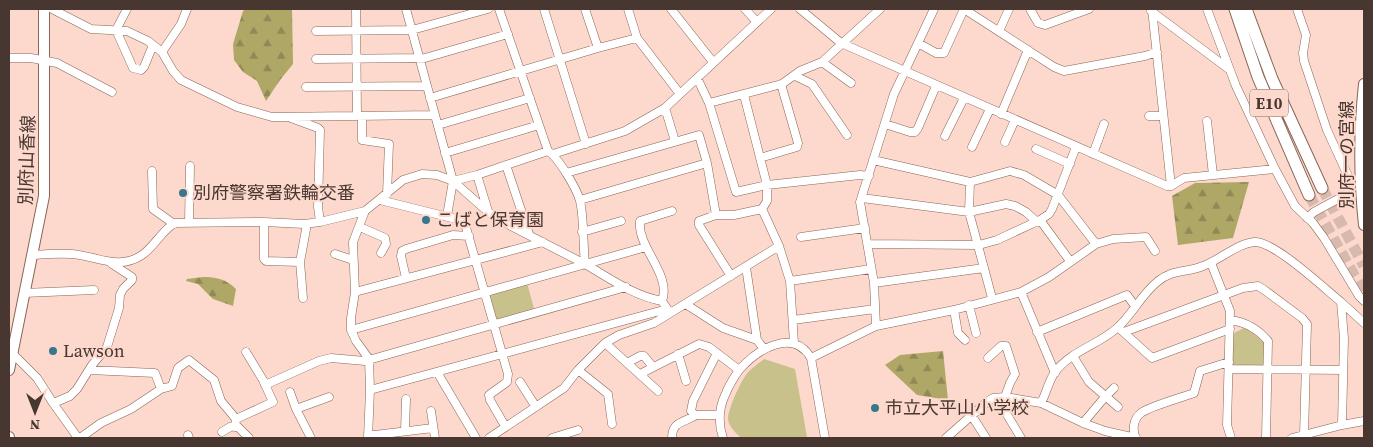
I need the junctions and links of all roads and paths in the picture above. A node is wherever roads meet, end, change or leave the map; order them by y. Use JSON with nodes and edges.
{"nodes":[{"id":1,"x":44,"y":9,"type":"edge"},
{"id":2,"x":52,"y":9,"type":"edge"},
{"id":3,"x":127,"y":9,"type":"edge"},
{"id":4,"x":187,"y":9,"type":"edge"},
{"id":5,"x":356,"y":9,"type":"edge"},
{"id":6,"x":406,"y":9,"type":"edge"},
{"id":7,"x":488,"y":9,"type":"edge"},
{"id":8,"x":499,"y":9,"type":"edge"},
{"id":9,"x":544,"y":9,"type":"edge"},
{"id":10,"x":585,"y":9,"type":"edge"},
{"id":11,"x":628,"y":9,"type":"edge"},
{"id":12,"x":670,"y":9,"type":"edge"},
{"id":13,"x":745,"y":9,"type":"edge"},
{"id":14,"x":770,"y":9,"type":"edge"},
{"id":15,"x":800,"y":9,"type":"edge"},
{"id":16,"x":880,"y":9,"type":"edge"},
{"id":17,"x":934,"y":9,"type":"edge"},
{"id":18,"x":964,"y":9,"type":"edge"},
{"id":19,"x":1010,"y":9,"type":"edge"},
{"id":20,"x":1030,"y":9,"type":"edge"},
{"id":21,"x":1089,"y":9,"type":"edge"},
{"id":22,"x":1207,"y":9,"type":"edge"},
{"id":23,"x":1251,"y":9,"type":"edge"},
{"id":24,"x":1297,"y":9,"type":"edge"},
{"id":25,"x":1151,"y":10,"type":"edge"},
{"id":26,"x":1238,"y":10,"type":"edge"},
{"id":27,"x":757,"y":22,"type":"junction"},
{"id":28,"x":116,"y":30,"type":"junction"},
{"id":29,"x":316,"y":30,"type":"dead end"},
{"id":30,"x":356,"y":30,"type":"junction"},
{"id":31,"x":412,"y":30,"type":"junction"},
{"id":32,"x":999,"y":31,"type":"junction"},
{"id":33,"x":508,"y":34,"type":"junction"},
{"id":34,"x":637,"y":38,"type":"junction"},
{"id":35,"x":842,"y":43,"type":"junction"},
{"id":36,"x":918,"y":43,"type":"junction"},
{"id":37,"x":153,"y":45,"type":"junction"},
{"id":38,"x":598,"y":48,"type":"junction"},
{"id":39,"x":1028,"y":50,"type":"junction"},
{"id":40,"x":162,"y":52,"type":"junction"},
{"id":41,"x":1156,"y":52,"type":"junction"},
{"id":42,"x":1262,"y":53,"type":"junction"},
{"id":43,"x":9,"y":58,"type":"edge"},
{"id":44,"x":419,"y":58,"type":"junction"},
{"id":45,"x":316,"y":59,"type":"dead end"},
{"id":46,"x":356,"y":59,"type":"junction"},
{"id":47,"x":559,"y":59,"type":"junction"},
{"id":48,"x":44,"y":60,"type":"junction"},
{"id":49,"x":713,"y":62,"type":"junction"},
{"id":50,"x":822,"y":62,"type":"junction"},
{"id":51,"x":520,"y":71,"type":"junction"},
{"id":52,"x":904,"y":71,"type":"junction"},
{"id":53,"x":1231,"y":71,"type":"junction"},
{"id":54,"x":795,"y":76,"type":"junction"},
{"id":55,"x":694,"y":81,"type":"junction"},
{"id":56,"x":851,"y":83,"type":"dead end"},
{"id":57,"x":781,"y":84,"type":"junction"},
{"id":58,"x":1364,"y":84,"type":"edge"},
{"id":59,"x":426,"y":86,"type":"junction"},
{"id":60,"x":936,"y":86,"type":"junction"},
{"id":61,"x":306,"y":87,"type":"dead end"},
{"id":62,"x":356,"y":88,"type":"junction"},
{"id":63,"x":112,"y":92,"type":"dead end"},
{"id":64,"x":680,"y":94,"type":"junction"},
{"id":65,"x":744,"y":95,"type":"junction"},
{"id":66,"x":430,"y":98,"type":"junction"},
{"id":67,"x":530,"y":98,"type":"junction"},
{"id":68,"x":964,"y":98,"type":"junction"},
{"id":69,"x":709,"y":103,"type":"junction"},
{"id":70,"x":665,"y":108,"type":"junction"},
{"id":71,"x":990,"y":109,"type":"junction"},
{"id":72,"x":1001,"y":114,"type":"junction"},
{"id":73,"x":435,"y":115,"type":"junction"},
{"id":74,"x":360,"y":116,"type":"junction"},
{"id":75,"x":1149,"y":116,"type":"dead end"},
{"id":76,"x":1163,"y":116,"type":"junction"},
{"id":77,"x":289,"y":117,"type":"junction"},
{"id":78,"x":1015,"y":120,"type":"junction"},
{"id":79,"x":1207,"y":122,"type":"dead end"},
{"id":80,"x":885,"y":124,"type":"junction"},
{"id":81,"x":1104,"y":124,"type":"dead end"},
{"id":82,"x":438,"y":125,"type":"junction"},
{"id":83,"x":538,"y":125,"type":"junction"},
{"id":84,"x":847,"y":135,"type":"dead end"},
{"id":85,"x":945,"y":136,"type":"dead end"},
{"id":86,"x":675,"y":141,"type":"junction"},
{"id":87,"x":1005,"y":142,"type":"dead end"},
{"id":88,"x":586,"y":144,"type":"junction"},
{"id":89,"x":1076,"y":147,"type":"junction"},
{"id":90,"x":972,"y":148,"type":"dead end"},
{"id":91,"x":1036,"y":149,"type":"dead end"},
{"id":92,"x":445,"y":153,"type":"junction"},
{"id":93,"x":551,"y":153,"type":"junction"},
{"id":94,"x":1093,"y":154,"type":"junction"},
{"id":95,"x":760,"y":158,"type":"junction"},
{"id":96,"x":873,"y":160,"type":"junction"},
{"id":97,"x":707,"y":163,"type":"junction"},
{"id":98,"x":1070,"y":164,"type":"junction"},
{"id":99,"x":506,"y":165,"type":"junction"},
{"id":100,"x":190,"y":166,"type":"dead end"},
{"id":101,"x":1275,"y":169,"type":"junction"},
{"id":102,"x":152,"y":171,"type":"dead end"},
{"id":103,"x":566,"y":173,"type":"junction"},
{"id":104,"x":477,"y":175,"type":"junction"},
{"id":105,"x":1213,"y":175,"type":"junction"},
{"id":106,"x":869,"y":176,"type":"junction"},
{"id":107,"x":453,"y":181,"type":"junction"},
{"id":108,"x":970,"y":182,"type":"junction"},
{"id":109,"x":767,"y":185,"type":"junction"},
{"id":110,"x":1171,"y":186,"type":"junction"},
{"id":111,"x":1322,"y":188,"type":"tunnel mouth"},
{"id":112,"x":1058,"y":194,"type":"junction"},
{"id":113,"x":1309,"y":194,"type":"tunnel mouth"},
{"id":114,"x":384,"y":197,"type":"junction"},
{"id":115,"x":862,"y":198,"type":"junction"},
{"id":116,"x":580,"y":200,"type":"junction"},
{"id":117,"x":762,"y":209,"type":"junction"},
{"id":118,"x":366,"y":211,"type":"junction"},
{"id":119,"x":672,"y":211,"type":"dead end"},
{"id":120,"x":488,"y":212,"type":"junction"},
{"id":121,"x":969,"y":212,"type":"junction"},
{"id":122,"x":716,"y":215,"type":"junction"},
{"id":123,"x":447,"y":216,"type":"junction"},
{"id":124,"x":1307,"y":218,"type":"junction"},
{"id":125,"x":621,"y":220,"type":"dead end"},
{"id":126,"x":1039,"y":221,"type":"junction"},
{"id":127,"x":264,"y":222,"type":"junction"},
{"id":128,"x":320,"y":222,"type":"junction"},
{"id":129,"x":189,"y":223,"type":"junction"},
{"id":130,"x":174,"y":224,"type":"junction"},
{"id":131,"x":307,"y":224,"type":"junction"},
{"id":132,"x":1364,"y":225,"type":"edge"},
{"id":133,"x":360,"y":227,"type":"junction"},
{"id":134,"x":865,"y":228,"type":"junction"},
{"id":135,"x":582,"y":232,"type":"junction"},
{"id":136,"x":529,"y":234,"type":"junction"},
{"id":137,"x":469,"y":236,"type":"junction"},
{"id":138,"x":801,"y":237,"type":"dead end"},
{"id":139,"x":543,"y":242,"type":"junction"},
{"id":140,"x":868,"y":244,"type":"junction"},
{"id":141,"x":1096,"y":244,"type":"junction"},
{"id":142,"x":979,"y":245,"type":"junction"},
{"id":143,"x":780,"y":246,"type":"junction"},
{"id":144,"x":646,"y":247,"type":"junction"},
{"id":145,"x":1155,"y":251,"type":"dead end"},
{"id":146,"x":381,"y":253,"type":"dead end"},
{"id":147,"x":335,"y":254,"type":"dead end"},
{"id":148,"x":33,"y":255,"type":"junction"},
{"id":149,"x":354,"y":260,"type":"junction"},
{"id":150,"x":476,"y":260,"type":"junction"},
{"id":151,"x":1070,"y":261,"type":"junction"},
{"id":152,"x":300,"y":262,"type":"junction"},
{"id":153,"x":110,"y":263,"type":"junction"},
{"id":154,"x":1211,"y":263,"type":"junction"},
{"id":155,"x":585,"y":264,"type":"junction"},
{"id":156,"x":746,"y":267,"type":"junction"},
{"id":157,"x":984,"y":268,"type":"junction"},
{"id":158,"x":871,"y":269,"type":"junction"},
{"id":159,"x":731,"y":276,"type":"junction"},
{"id":160,"x":406,"y":278,"type":"junction"},
{"id":161,"x":790,"y":281,"type":"junction"},
{"id":162,"x":874,"y":283,"type":"junction"},
{"id":163,"x":626,"y":287,"type":"junction"},
{"id":164,"x":94,"y":290,"type":"dead end"},
{"id":165,"x":355,"y":292,"type":"junction"},
{"id":166,"x":484,"y":292,"type":"junction"},
{"id":167,"x":1021,"y":292,"type":"junction"},
{"id":168,"x":24,"y":293,"type":"junction"},
{"id":169,"x":1223,"y":295,"type":"junction"},
{"id":170,"x":303,"y":298,"type":"dead end"},
{"id":171,"x":992,"y":298,"type":"junction"},
{"id":172,"x":662,"y":301,"type":"junction"},
{"id":173,"x":1364,"y":301,"type":"edge"},
{"id":174,"x":1341,"y":302,"type":"junction"},
{"id":175,"x":687,"y":304,"type":"junction"},
{"id":176,"x":969,"y":305,"type":"junction"},
{"id":177,"x":1135,"y":306,"type":"junction"},
{"id":178,"x":875,"y":310,"type":"junction"},
{"id":179,"x":954,"y":310,"type":"junction"},
{"id":180,"x":668,"y":311,"type":"junction"},
{"id":181,"x":793,"y":320,"type":"junction"},
{"id":182,"x":1230,"y":320,"type":"junction"},
{"id":183,"x":1364,"y":323,"type":"edge"},
{"id":184,"x":494,"y":325,"type":"junction"},
{"id":185,"x":876,"y":326,"type":"junction"},
{"id":186,"x":1121,"y":329,"type":"junction"},
{"id":187,"x":1230,"y":329,"type":"junction"},
{"id":188,"x":351,"y":330,"type":"junction"},
{"id":189,"x":1037,"y":332,"type":"junction"},
{"id":190,"x":976,"y":333,"type":"dead end"},
{"id":191,"x":756,"y":340,"type":"junction"},
{"id":192,"x":965,"y":340,"type":"dead end"},
{"id":193,"x":605,"y":343,"type":"junction"},
{"id":194,"x":794,"y":343,"type":"junction"},
{"id":195,"x":764,"y":350,"type":"junction"},
{"id":196,"x":10,"y":352,"type":"edge"},
{"id":197,"x":246,"y":352,"type":"dead end"},
{"id":198,"x":717,"y":353,"type":"junction"},
{"id":199,"x":503,"y":354,"type":"junction"},
{"id":200,"x":678,"y":354,"type":"junction"},
{"id":201,"x":1073,"y":356,"type":"junction"},
{"id":202,"x":811,"y":358,"type":"junction"},
{"id":203,"x":988,"y":358,"type":"dead end"},
{"id":204,"x":369,"y":359,"type":"junction"},
{"id":205,"x":627,"y":362,"type":"junction"},
{"id":206,"x":1229,"y":365,"type":"junction"},
{"id":207,"x":653,"y":367,"type":"junction"},
{"id":208,"x":1268,"y":369,"type":"junction"},
{"id":209,"x":9,"y":370,"type":"edge"},
{"id":210,"x":89,"y":370,"type":"junction"},
{"id":211,"x":578,"y":370,"type":"junction"},
{"id":212,"x":738,"y":370,"type":"junction"},
{"id":213,"x":1307,"y":370,"type":"junction"},
{"id":214,"x":1343,"y":370,"type":"junction"},
{"id":215,"x":437,"y":372,"type":"junction"},
{"id":216,"x":1055,"y":373,"type":"junction"},
{"id":217,"x":640,"y":374,"type":"junction"},
{"id":218,"x":686,"y":381,"type":"dead end"},
{"id":219,"x":520,"y":382,"type":"dead end"},
{"id":220,"x":265,"y":385,"type":"junction"},
{"id":221,"x":1114,"y":388,"type":"dead end"},
{"id":222,"x":161,"y":389,"type":"junction"},
{"id":223,"x":370,"y":390,"type":"junction"},
{"id":224,"x":658,"y":391,"type":"dead end"},
{"id":225,"x":290,"y":392,"type":"dead end"},
{"id":226,"x":329,"y":396,"type":"dead end"},
{"id":227,"x":1105,"y":396,"type":"junction"},
{"id":228,"x":1001,"y":397,"type":"junction"},
{"id":229,"x":406,"y":399,"type":"dead end"},
{"id":230,"x":56,"y":402,"type":"dead end"},
{"id":231,"x":1041,"y":403,"type":"junction"},
{"id":232,"x":536,"y":407,"type":"junction"},
{"id":233,"x":1118,"y":407,"type":"dead end"},
{"id":234,"x":296,"y":409,"type":"junction"},
{"id":235,"x":431,"y":411,"type":"dead end"},
{"id":236,"x":696,"y":415,"type":"junction"},
{"id":237,"x":720,"y":415,"type":"junction"},
{"id":238,"x":972,"y":416,"type":"junction"},
{"id":239,"x":1364,"y":421,"type":"edge"},
{"id":240,"x":235,"y":423,"type":"junction"},
{"id":241,"x":1083,"y":423,"type":"junction"},
{"id":242,"x":612,"y":424,"type":"dead end"},
{"id":243,"x":1342,"y":425,"type":"junction"},
{"id":244,"x":505,"y":426,"type":"junction"},
{"id":245,"x":433,"y":428,"type":"junction"},
{"id":246,"x":578,"y":430,"type":"dead end"},
{"id":247,"x":405,"y":431,"type":"junction"},
{"id":248,"x":222,"y":432,"type":"dead end"},
{"id":249,"x":500,"y":435,"type":"edge"},
{"id":250,"x":1304,"y":435,"type":"junction"},
{"id":251,"x":368,"y":437,"type":"edge"},
{"id":252,"x":79,"y":438,"type":"edge"},
{"id":253,"x":249,"y":438,"type":"edge"},
{"id":254,"x":311,"y":438,"type":"edge"},
{"id":255,"x":435,"y":438,"type":"edge"},
{"id":256,"x":476,"y":438,"type":"edge"},
{"id":257,"x":489,"y":438,"type":"edge"},
{"id":258,"x":552,"y":438,"type":"edge"},
{"id":259,"x":672,"y":438,"type":"edge"},
{"id":260,"x":723,"y":438,"type":"edge"},
{"id":261,"x":825,"y":438,"type":"edge"},
{"id":262,"x":946,"y":438,"type":"edge"},
{"id":263,"x":986,"y":438,"type":"edge"},
{"id":264,"x":1021,"y":438,"type":"edge"},
{"id":265,"x":1136,"y":438,"type":"edge"},
{"id":266,"x":1231,"y":438,"type":"edge"},
{"id":267,"x":1266,"y":438,"type":"edge"},
{"id":268,"x":1292,"y":438,"type":"edge"}],
"edges":[{"from":1,"to":48,"type":"main road","name":"別府山香線"},
{"from":2,"to":28,"type":"street"},
{"from":3,"to":28,"type":"street"},
{"from":4,"to":40,"type":"street"},
{"from":5,"to":30,"type":"street"},
{"from":6,"to":31,"type":"street"},
{"from":7,"to":31,"type":"street"},
{"from":8,"to":33,"type":"street"},
{"from":9,"to":47,"type":"street"},
{"from":10,"to":38,"type":"street"},
{"from":11,"to":34,"type":"street"},
{"from":12,"to":49,"type":"street"},
{"from":13,"to":27,"type":"street"},
{"from":14,"to":27,"type":"street"},
{"from":15,"to":35,"type":"street"},
{"from":16,"to":35,"type":"street"},
{"from":17,"to":36,"type":"street"},
{"from":18,"to":32,"type":"street"},
{"from":18,"to":36,"type":"street"},
{"from":19,"to":32,"type":"street"},
{"from":20,"to":21,"type":"street"},
{"from":22,"to":53,"type":"street"},
{"from":23,"to":42,"type":"highway"},
{"from":24,"to":124,"type":"street"},
{"from":25,"to":41,"type":"street"},
{"from":25,"to":53,"type":"street"},
{"from":26,"to":42,"type":"highway","number":"E10"},
{"from":26,"to":113,"type":"highway","number":"E10"},
{"from":27,"to":49,"type":"street"},
{"from":28,"to":37,"type":"street"},
{"from":28,"to":37,"type":"street"},
{"from":29,"to":30,"type":"street"},
{"from":30,"to":31,"type":"street"},
{"from":30,"to":46,"type":"street"},
{"from":31,"to":44,"type":"street"},
{"from":32,"to":39,"type":"street"},
{"from":33,"to":44,"type":"street"},
{"from":33,"to":51,"type":"street"},
{"from":34,"to":38,"type":"street"},
{"from":34,"to":64,"type":"street"},
{"from":35,"to":50,"type":"street"},
{"from":35,"to":52,"type":"street"},
{"from":36,"to":52,"type":"street"},
{"from":37,"to":40,"type":"street"},
{"from":38,"to":47,"type":"street"},
{"from":39,"to":41,"type":"street"},
{"from":39,"to":72,"type":"street"},
{"from":40,"to":77,"type":"street"},
{"from":41,"to":76,"type":"street"},
{"from":42,"to":111,"type":"highway","number":"E10"},
{"from":43,"to":48,"type":"street"},
{"from":44,"to":46,"type":"street"},
{"from":44,"to":59,"type":"street"},
{"from":45,"to":46,"type":"street"},
{"from":46,"to":62,"type":"street"},
{"from":47,"to":51,"type":"street"},
{"from":47,"to":88,"type":"street"},
{"from":48,"to":63,"type":"street"},
{"from":48,"to":148,"type":"main road","name":"別府山香線"},
{"from":49,"to":55,"type":"street"},
{"from":50,"to":54,"type":"street"},
{"from":50,"to":56,"type":"street"},
{"from":51,"to":66,"type":"street"},
{"from":51,"to":67,"type":"street"},
{"from":52,"to":60,"type":"street"},
{"from":52,"to":80,"type":"street"},
{"from":53,"to":101,"type":"street"},
{"from":54,"to":57,"type":"street"},
{"from":54,"to":84,"type":"street"},
{"from":55,"to":64,"type":"street"},
{"from":55,"to":69,"type":"street"},
{"from":57,"to":65,"type":"street"},
{"from":57,"to":95,"type":"street"},
{"from":58,"to":132,"type":"main road","name":"別府一の宮線"},
{"from":59,"to":62,"type":"street"},
{"from":59,"to":66,"type":"street"},
{"from":60,"to":68,"type":"street"},
{"from":60,"to":80,"type":"street"},
{"from":61,"to":62,"type":"street"},
{"from":62,"to":74,"type":"street"},
{"from":64,"to":70,"type":"street"},
{"from":65,"to":69,"type":"street"},
{"from":65,"to":95,"type":"street"},
{"from":66,"to":73,"type":"street"},
{"from":67,"to":82,"type":"street"},
{"from":67,"to":83,"type":"street"},
{"from":68,"to":71,"type":"street"},
{"from":68,"to":85,"type":"street"},
{"from":69,"to":109,"type":"street"},
{"from":70,"to":86,"type":"street"},
{"from":70,"to":88,"type":"street"},
{"from":71,"to":72,"type":"street"},
{"from":71,"to":90,"type":"street"},
{"from":72,"to":78,"type":"street"},
{"from":73,"to":74,"type":"street"},
{"from":73,"to":82,"type":"street"},
{"from":74,"to":77,"type":"street"},
{"from":74,"to":114,"type":"street"},
{"from":75,"to":76,"type":"street"},
{"from":76,"to":110,"type":"street"},
{"from":77,"to":128,"type":"street"},
{"from":78,"to":87,"type":"street"},
{"from":78,"to":89,"type":"street"},
{"from":79,"to":105,"type":"street"},
{"from":80,"to":96,"type":"street"},
{"from":81,"to":94,"type":"street"},
{"from":82,"to":92,"type":"street"},
{"from":83,"to":92,"type":"street"},
{"from":83,"to":93,"type":"street"},
{"from":86,"to":97,"type":"street"},
{"from":86,"to":103,"type":"street"},
{"from":88,"to":93,"type":"street"},
{"from":89,"to":94,"type":"street"},
{"from":89,"to":98,"type":"street"},
{"from":91,"to":98,"type":"street"},
{"from":92,"to":107,"type":"street"},
{"from":93,"to":99,"type":"street"},
{"from":93,"to":103,"type":"street"},
{"from":94,"to":110,"type":"street"},
{"from":95,"to":109,"type":"street"},
{"from":96,"to":106,"type":"street"},
{"from":96,"to":108,"type":"street"},
{"from":97,"to":116,"type":"street"},
{"from":97,"to":122,"type":"street"},
{"from":98,"to":112,"type":"street"},
{"from":99,"to":104,"type":"street"},
{"from":99,"to":136,"type":"street"},
{"from":100,"to":129,"type":"street"},
{"from":101,"to":105,"type":"street"},
{"from":101,"to":124,"type":"street"},
{"from":102,"to":130,"type":"street"},
{"from":103,"to":116,"type":"street"},
{"from":104,"to":107,"type":"street"},
{"from":104,"to":120,"type":"street"},
{"from":105,"to":110,"type":"street"},
{"from":106,"to":109,"type":"street"},
{"from":106,"to":115,"type":"street"},
{"from":107,"to":114,"type":"street"},
{"from":107,"to":120,"type":"street"},
{"from":107,"to":123,"type":"street"},
{"from":108,"to":112,"type":"street"},
{"from":108,"to":121,"type":"street"},
{"from":109,"to":117,"type":"street"},
{"from":112,"to":126,"type":"street"},
{"from":112,"to":141,"type":"street"},
{"from":114,"to":118,"type":"street"},
{"from":114,"to":123,"type":"street"},
{"from":115,"to":121,"type":"street"},
{"from":115,"to":134,"type":"street"},
{"from":116,"to":135,"type":"street"},
{"from":117,"to":122,"type":"street"},
{"from":117,"to":143,"type":"street"},
{"from":118,"to":128,"type":"street"},
{"from":118,"to":133,"type":"street"},
{"from":119,"to":144,"type":"street"},
{"from":120,"to":136,"type":"street"},
{"from":121,"to":126,"type":"street"},
{"from":121,"to":142,"type":"street"},
{"from":122,"to":159,"type":"street"},
{"from":123,"to":137,"type":"street"},
{"from":124,"to":173,"type":"street"},
{"from":125,"to":135,"type":"street"},
{"from":126,"to":142,"type":"street"},
{"from":126,"to":151,"type":"street"},
{"from":127,"to":129,"type":"street"},
{"from":127,"to":131,"type":"street"},
{"from":127,"to":152,"type":"street"},
{"from":128,"to":131,"type":"street"},
{"from":129,"to":130,"type":"street"},
{"from":130,"to":153,"type":"street"},
{"from":131,"to":152,"type":"street"},
{"from":133,"to":146,"type":"street"},
{"from":133,"to":149,"type":"street"},
{"from":134,"to":138,"type":"street"},
{"from":134,"to":140,"type":"street"},
{"from":135,"to":155,"type":"street"},
{"from":136,"to":139,"type":"street"},
{"from":137,"to":150,"type":"street"},
{"from":137,"to":160,"type":"street"},
{"from":139,"to":150,"type":"street"},
{"from":139,"to":155,"type":"street"},
{"from":140,"to":142,"type":"street"},
{"from":140,"to":158,"type":"street"},
{"from":141,"to":145,"type":"street"},
{"from":141,"to":151,"type":"street"},
{"from":142,"to":157,"type":"street"},
{"from":143,"to":156,"type":"street"},
{"from":143,"to":161,"type":"street"},
{"from":144,"to":155,"type":"street"},
{"from":144,"to":172,"type":"street"},
{"from":147,"to":149,"type":"street"},
{"from":148,"to":153,"type":"street"},
{"from":148,"to":168,"type":"main road","name":"別府山香線"},
{"from":149,"to":165,"type":"street"},
{"from":150,"to":160,"type":"street"},
{"from":150,"to":166,"type":"street"},
{"from":151,"to":167,"type":"street"},
{"from":152,"to":170,"type":"street"},
{"from":153,"to":210,"type":"street"},
{"from":154,"to":169,"type":"street"},
{"from":154,"to":174,"type":"street"},
{"from":154,"to":177,"type":"street"},
{"from":155,"to":163,"type":"street"},
{"from":155,"to":166,"type":"street"},
{"from":156,"to":159,"type":"street"},
{"from":156,"to":191,"type":"street"},
{"from":157,"to":162,"type":"street"},
{"from":157,"to":171,"type":"street"},
{"from":158,"to":161,"type":"street"},
{"from":158,"to":162,"type":"street"},
{"from":159,"to":175,"type":"street"},
{"from":160,"to":165,"type":"street"},
{"from":161,"to":181,"type":"street"},
{"from":162,"to":178,"type":"street"},
{"from":163,"to":172,"type":"street"},
{"from":163,"to":184,"type":"street"},
{"from":164,"to":168,"type":"street"},
{"from":165,"to":188,"type":"street"},
{"from":166,"to":184,"type":"street"},
{"from":166,"to":188,"type":"street"},
{"from":167,"to":171,"type":"street"},
{"from":167,"to":189,"type":"street"},
{"from":168,"to":196,"type":"main road","name":"別府山香線"},
{"from":169,"to":182,"type":"street"},
{"from":169,"to":186,"type":"street"},
{"from":169,"to":213,"type":"street"},
{"from":171,"to":176,"type":"street"},
{"from":172,"to":180,"type":"street"},
{"from":174,"to":183,"type":"street"},
{"from":174,"to":214,"type":"street"},
{"from":175,"to":180,"type":"street"},
{"from":175,"to":191,"type":"street"},
{"from":176,"to":179,"type":"street"},
{"from":176,"to":190,"type":"street"},
{"from":177,"to":186,"type":"street"},
{"from":177,"to":189,"type":"street"},
{"from":178,"to":181,"type":"street"},
{"from":178,"to":185,"type":"street"},
{"from":179,"to":185,"type":"street"},
{"from":179,"to":192,"type":"street"},
{"from":180,"to":193,"type":"street"},
{"from":180,"to":199,"type":"street"},
{"from":181,"to":194,"type":"street"},
{"from":182,"to":187,"type":"street"},
{"from":182,"to":208,"type":"street"},
{"from":184,"to":199,"type":"street"},
{"from":184,"to":204,"type":"street"},
{"from":185,"to":202,"type":"street"},
{"from":186,"to":187,"type":"street"},
{"from":186,"to":201,"type":"street"},
{"from":187,"to":206,"type":"street"},
{"from":188,"to":204,"type":"street"},
{"from":189,"to":216,"type":"street"},
{"from":191,"to":195,"type":"street"},
{"from":193,"to":205,"type":"street"},
{"from":193,"to":211,"type":"street"},
{"from":194,"to":195,"type":"street"},
{"from":194,"to":202,"type":"street"},
{"from":195,"to":212,"type":"street"},
{"from":196,"to":209,"type":"main road","name":"別府山香線"},
{"from":196,"to":252,"type":"street"},
{"from":197,"to":220,"type":"street"},
{"from":198,"to":200,"type":"street"},
{"from":198,"to":212,"type":"street"},
{"from":198,"to":236,"type":"street"},
{"from":199,"to":215,"type":"street"},
{"from":199,"to":244,"type":"street"},
{"from":200,"to":207,"type":"street"},
{"from":200,"to":218,"type":"street"},
{"from":201,"to":216,"type":"street"},
{"from":201,"to":227,"type":"street"},
{"from":202,"to":261,"type":"street"},
{"from":203,"to":228,"type":"street"},
{"from":204,"to":220,"type":"street"},
{"from":204,"to":223,"type":"street"},
{"from":205,"to":207,"type":"street"},
{"from":205,"to":217,"type":"street"},
{"from":206,"to":208,"type":"street"},
{"from":206,"to":265,"type":"street"},
{"from":206,"to":266,"type":"street"},
{"from":207,"to":217,"type":"street"},
{"from":208,"to":213,"type":"street"},
{"from":208,"to":267,"type":"street"},
{"from":210,"to":222,"type":"street"},
{"from":210,"to":230,"type":"street"},
{"from":211,"to":232,"type":"street"},
{"from":211,"to":242,"type":"street"},
{"from":212,"to":237,"type":"street"},
{"from":213,"to":214,"type":"street"},
{"from":213,"to":250,"type":"street"},
{"from":214,"to":243,"type":"street"},
{"from":215,"to":223,"type":"street"},
{"from":215,"to":256,"type":"street"},
{"from":216,"to":231,"type":"street"},
{"from":217,"to":224,"type":"street"},
{"from":219,"to":232,"type":"street"},
{"from":220,"to":240,"type":"street"},
{"from":221,"to":227,"type":"street"},
{"from":222,"to":240,"type":"street"},
{"from":222,"to":252,"type":"street"},
{"from":223,"to":251,"type":"street"},
{"from":225,"to":234,"type":"street"},
{"from":226,"to":234,"type":"street"},
{"from":227,"to":233,"type":"street"},
{"from":227,"to":241,"type":"street"},
{"from":228,"to":231,"type":"street"},
{"from":228,"to":238,"type":"street"},
{"from":228,"to":264,"type":"street"},
{"from":229,"to":247,"type":"street"},
{"from":231,"to":241,"type":"street"},
{"from":232,"to":244,"type":"street"},
{"from":234,"to":254,"type":"street"},
{"from":235,"to":245,"type":"street"},
{"from":236,"to":237,"type":"street"},
{"from":236,"to":259,"type":"street"},
{"from":237,"to":260,"type":"street"},
{"from":238,"to":262,"type":"street"},
{"from":238,"to":263,"type":"street"},
{"from":239,"to":243,"type":"street"},
{"from":240,"to":248,"type":"street"},
{"from":240,"to":253,"type":"street"},
{"from":241,"to":265,"type":"street"},
{"from":243,"to":250,"type":"street"},
{"from":244,"to":249,"type":"street"},
{"from":245,"to":247,"type":"street"},
{"from":245,"to":255,"type":"street"},
{"from":246,"to":258,"type":"street"},
{"from":247,"to":251,"type":"street"},
{"from":249,"to":257,"type":"street"},
{"from":250,"to":268,"type":"street"}]}
